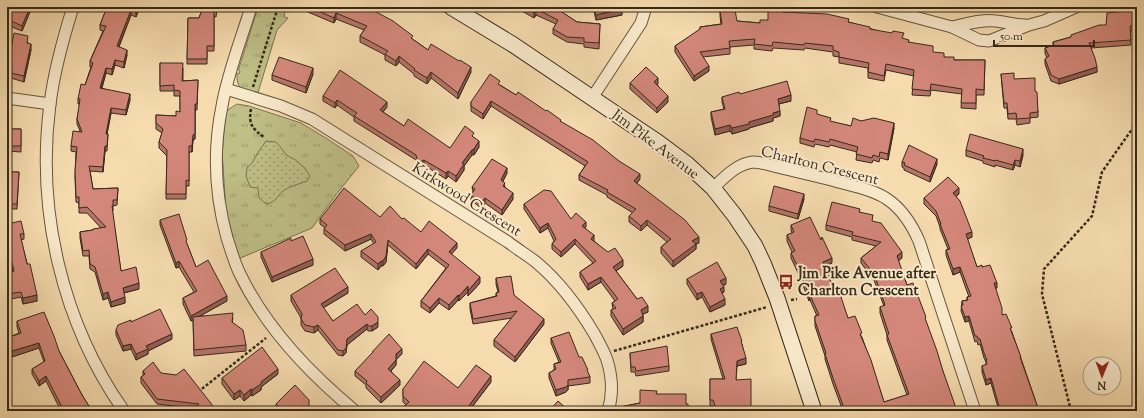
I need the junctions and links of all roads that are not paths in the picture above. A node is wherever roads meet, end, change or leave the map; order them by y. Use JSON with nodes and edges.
{"nodes":[{"id":1,"x":74,"y":7,"type":"edge"},
{"id":2,"x":251,"y":7,"type":"edge"},
{"id":3,"x":451,"y":7,"type":"edge"},
{"id":4,"x":646,"y":7,"type":"edge"},
{"id":5,"x":877,"y":7,"type":"edge"},
{"id":6,"x":1076,"y":7,"type":"edge"},
{"id":7,"x":995,"y":21,"type":"junction"},
{"id":8,"x":1029,"y":25,"type":"junction"},
{"id":9,"x":952,"y":27,"type":"junction"},
{"id":10,"x":997,"y":37,"type":"junction"},
{"id":11,"x":226,"y":89,"type":"junction"},
{"id":12,"x":7,"y":98,"type":"edge"},
{"id":13,"x":592,"y":98,"type":"junction"},
{"id":14,"x":50,"y":104,"type":"junction"},
{"id":15,"x":713,"y":188,"type":"junction"},
{"id":16,"x":124,"y":411,"type":"edge"},
{"id":17,"x":355,"y":411,"type":"edge"},
{"id":18,"x":608,"y":411,"type":"edge"},
{"id":19,"x":814,"y":411,"type":"edge"},
{"id":20,"x":975,"y":411,"type":"edge"}],
"edges":[{"from":1,"to":14,"type":"street"},
{"from":2,"to":11,"type":"street"},
{"from":3,"to":13,"type":"street","name":"Jim Pike Avenue"},
{"from":4,"to":13,"type":"street"},
{"from":5,"to":9,"type":"street"},
{"from":6,"to":8,"type":"street"},
{"from":7,"to":8,"type":"street"},
{"from":7,"to":9,"type":"street"},
{"from":7,"to":10,"type":"street"},
{"from":8,"to":10,"type":"street"},
{"from":9,"to":10,"type":"street"},
{"from":11,"to":17,"type":"street"},
{"from":11,"to":18,"type":"street","name":"Kirkwood Crescent"},
{"from":12,"to":14,"type":"street"},
{"from":13,"to":15,"type":"street","name":"Jim Pike Avenue"},
{"from":14,"to":16,"type":"street"},
{"from":15,"to":19,"type":"street","name":"Jim Pike Avenue"},
{"from":15,"to":20,"type":"street","name":"Charlton Crescent"}]}
